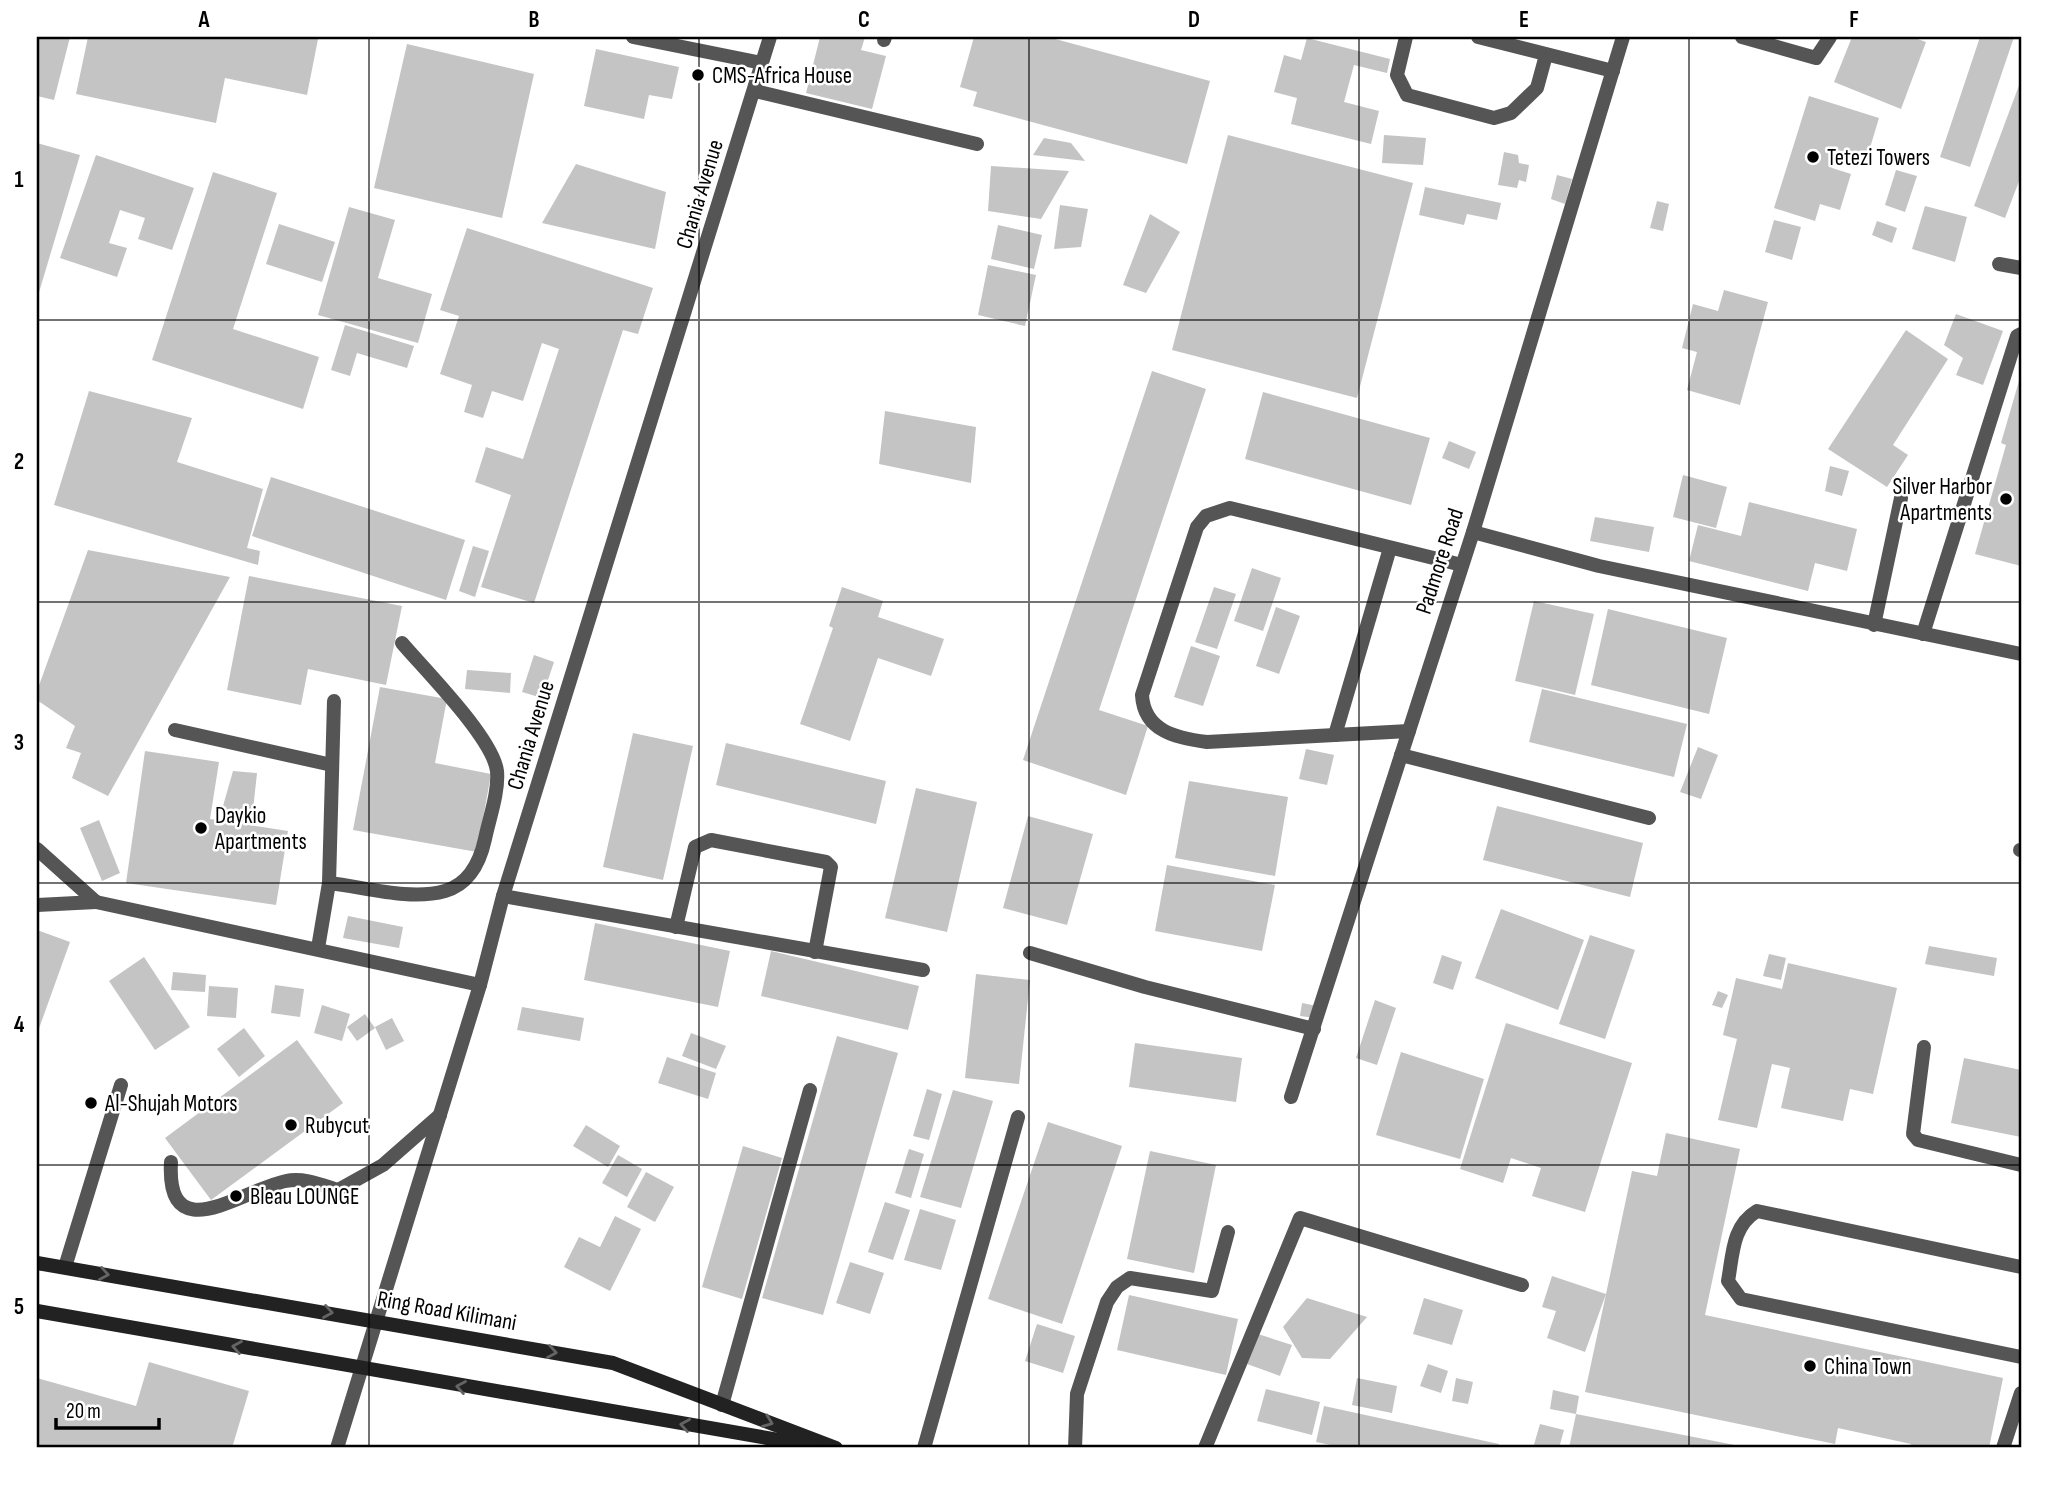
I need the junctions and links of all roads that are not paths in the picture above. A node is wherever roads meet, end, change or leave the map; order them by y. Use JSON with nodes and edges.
{"nodes":[{"id":1,"x":633,"y":37,"type":"edge"},
{"id":2,"x":770,"y":37,"type":"edge"},
{"id":3,"x":1406,"y":37,"type":"edge"},
{"id":4,"x":1478,"y":37,"type":"edge"},
{"id":5,"x":1623,"y":37,"type":"edge"},
{"id":6,"x":1742,"y":37,"type":"edge"},
{"id":7,"x":1830,"y":37,"type":"edge"},
{"id":8,"x":1546,"y":55,"type":"junction"},
{"id":9,"x":762,"y":63,"type":"junction"},
{"id":10,"x":1613,"y":71,"type":"junction"},
{"id":11,"x":755,"y":91,"type":"junction"},
{"id":12,"x":977,"y":144,"type":"dead end"},
{"id":13,"x":1999,"y":264,"type":"dead end"},
{"id":14,"x":2021,"y":268,"type":"edge"},
{"id":15,"x":2021,"y":334,"type":"edge"},
{"id":16,"x":1901,"y":498,"type":"dead end"},
{"id":17,"x":1473,"y":532,"type":"junction"},
{"id":18,"x":1390,"y":548,"type":"junction"},
{"id":19,"x":1462,"y":565,"type":"junction"},
{"id":20,"x":1874,"y":625,"type":"junction"},
{"id":21,"x":1923,"y":634,"type":"junction"},
{"id":22,"x":402,"y":643,"type":"dead end"},
{"id":23,"x":2021,"y":654,"type":"edge"},
{"id":24,"x":334,"y":701,"type":"dead end"},
{"id":25,"x":175,"y":730,"type":"dead end"},
{"id":26,"x":1409,"y":731,"type":"junction"},
{"id":27,"x":1335,"y":735,"type":"junction"},
{"id":28,"x":1401,"y":755,"type":"junction"},
{"id":29,"x":332,"y":765,"type":"junction"},
{"id":30,"x":1649,"y":818,"type":"dead end"},
{"id":31,"x":37,"y":849,"type":"edge"},
{"id":32,"x":329,"y":883,"type":"junction"},
{"id":33,"x":503,"y":897,"type":"junction"},
{"id":34,"x":96,"y":902,"type":"junction"},
{"id":35,"x":37,"y":905,"type":"edge"},
{"id":36,"x":676,"y":927,"type":"junction"},
{"id":37,"x":318,"y":948,"type":"junction"},
{"id":38,"x":815,"y":952,"type":"junction"},
{"id":39,"x":1030,"y":953,"type":"dead end"},
{"id":40,"x":923,"y":970,"type":"dead end"},
{"id":41,"x":480,"y":985,"type":"junction"},
{"id":42,"x":1314,"y":1029,"type":"junction"},
{"id":43,"x":1924,"y":1047,"type":"dead end"},
{"id":44,"x":121,"y":1085,"type":"dead end"},
{"id":45,"x":810,"y":1090,"type":"dead end"},
{"id":46,"x":1291,"y":1097,"type":"dead end"},
{"id":47,"x":440,"y":1115,"type":"junction"},
{"id":48,"x":1018,"y":1117,"type":"dead end"},
{"id":49,"x":172,"y":1162,"type":"dead end"},
{"id":50,"x":2021,"y":1165,"type":"edge"},
{"id":51,"x":1228,"y":1232,"type":"dead end"},
{"id":52,"x":37,"y":1263,"type":"edge"},
{"id":53,"x":2021,"y":1267,"type":"edge"},
{"id":54,"x":65,"y":1268,"type":"junction"},
{"id":55,"x":1522,"y":1285,"type":"dead end"},
{"id":56,"x":37,"y":1311,"type":"edge"},
{"id":57,"x":375,"y":1320,"type":"junction"},
{"id":58,"x":2021,"y":1357,"type":"edge"},
{"id":59,"x":361,"y":1370,"type":"junction"},
{"id":60,"x":2021,"y":1393,"type":"edge"},
{"id":61,"x":722,"y":1405,"type":"junction"},
{"id":62,"x":337,"y":1448,"type":"edge"},
{"id":63,"x":825,"y":1448,"type":"edge"},
{"id":64,"x":836,"y":1448,"type":"edge"},
{"id":65,"x":924,"y":1448,"type":"edge"},
{"id":66,"x":1075,"y":1448,"type":"edge"},
{"id":67,"x":1205,"y":1448,"type":"edge"},
{"id":68,"x":2003,"y":1448,"type":"edge"}],
"edges":[{"from":1,"to":9,"type":"street"},
{"from":2,"to":9,"type":"street","name":"Chania Avenue"},
{"from":3,"to":8,"type":"street"},
{"from":4,"to":8,"type":"street"},
{"from":5,"to":10,"type":"street","name":"Padmore Road"},
{"from":6,"to":7,"type":"street"},
{"from":8,"to":10,"type":"street"},
{"from":9,"to":11,"type":"street","name":"Chania Avenue"},
{"from":10,"to":17,"type":"street","name":"Padmore Road"},
{"from":11,"to":12,"type":"street"},
{"from":11,"to":33,"type":"street","name":"Chania Avenue"},
{"from":13,"to":14,"type":"street"},
{"from":15,"to":21,"type":"street"},
{"from":16,"to":20,"type":"street"},
{"from":17,"to":19,"type":"street","name":"Padmore Road"},
{"from":17,"to":20,"type":"street"},
{"from":18,"to":19,"type":"street"},
{"from":18,"to":27,"type":"street"},
{"from":18,"to":27,"type":"street"},
{"from":19,"to":26,"type":"street","name":"Padmore Road"},
{"from":20,"to":21,"type":"street"},
{"from":21,"to":23,"type":"street"},
{"from":22,"to":32,"type":"street"},
{"from":24,"to":29,"type":"street"},
{"from":25,"to":29,"type":"street"},
{"from":26,"to":27,"type":"street"},
{"from":26,"to":28,"type":"street","name":"Padmore Road"},
{"from":28,"to":30,"type":"street"},
{"from":28,"to":42,"type":"street","name":"Padmore Road"},
{"from":29,"to":32,"type":"street"},
{"from":31,"to":34,"type":"street"},
{"from":32,"to":37,"type":"street"},
{"from":33,"to":36,"type":"street"},
{"from":33,"to":41,"type":"street","name":"Chania Avenue"},
{"from":34,"to":35,"type":"street"},
{"from":34,"to":37,"type":"street"},
{"from":36,"to":38,"type":"street"},
{"from":36,"to":38,"type":"street"},
{"from":37,"to":41,"type":"street"},
{"from":38,"to":40,"type":"street"},
{"from":39,"to":42,"type":"street"},
{"from":41,"to":47,"type":"street","name":"Chania Avenue"},
{"from":42,"to":46,"type":"street","name":"Padmore Road"},
{"from":43,"to":50,"type":"street"},
{"from":44,"to":54,"type":"street"},
{"from":45,"to":61,"type":"street"},
{"from":47,"to":49,"type":"street"},
{"from":47,"to":57,"type":"street","name":"Chania Avenue"},
{"from":48,"to":65,"type":"street"},
{"from":51,"to":66,"type":"street"},
{"from":52,"to":54,"type":"main road","name":"Ring Road Kilimani"},
{"from":53,"to":58,"type":"street"},
{"from":54,"to":57,"type":"main road","name":"Ring Road Kilimani","one_way":true},
{"from":55,"to":67,"type":"street"},
{"from":59,"to":56,"type":"main road","one_way":true},
{"from":57,"to":59,"type":"street","name":"Chania Avenue"},
{"from":57,"to":61,"type":"main road","name":"Ring Road Kilimani","one_way":true},
{"from":59,"to":62,"type":"street","name":"Chania Avenue"},
{"from":63,"to":59,"type":"main road","one_way":true},
{"from":60,"to":68,"type":"street"},
{"from":61,"to":64,"type":"main road","name":"Ring Road Kilimani","one_way":true}]}
